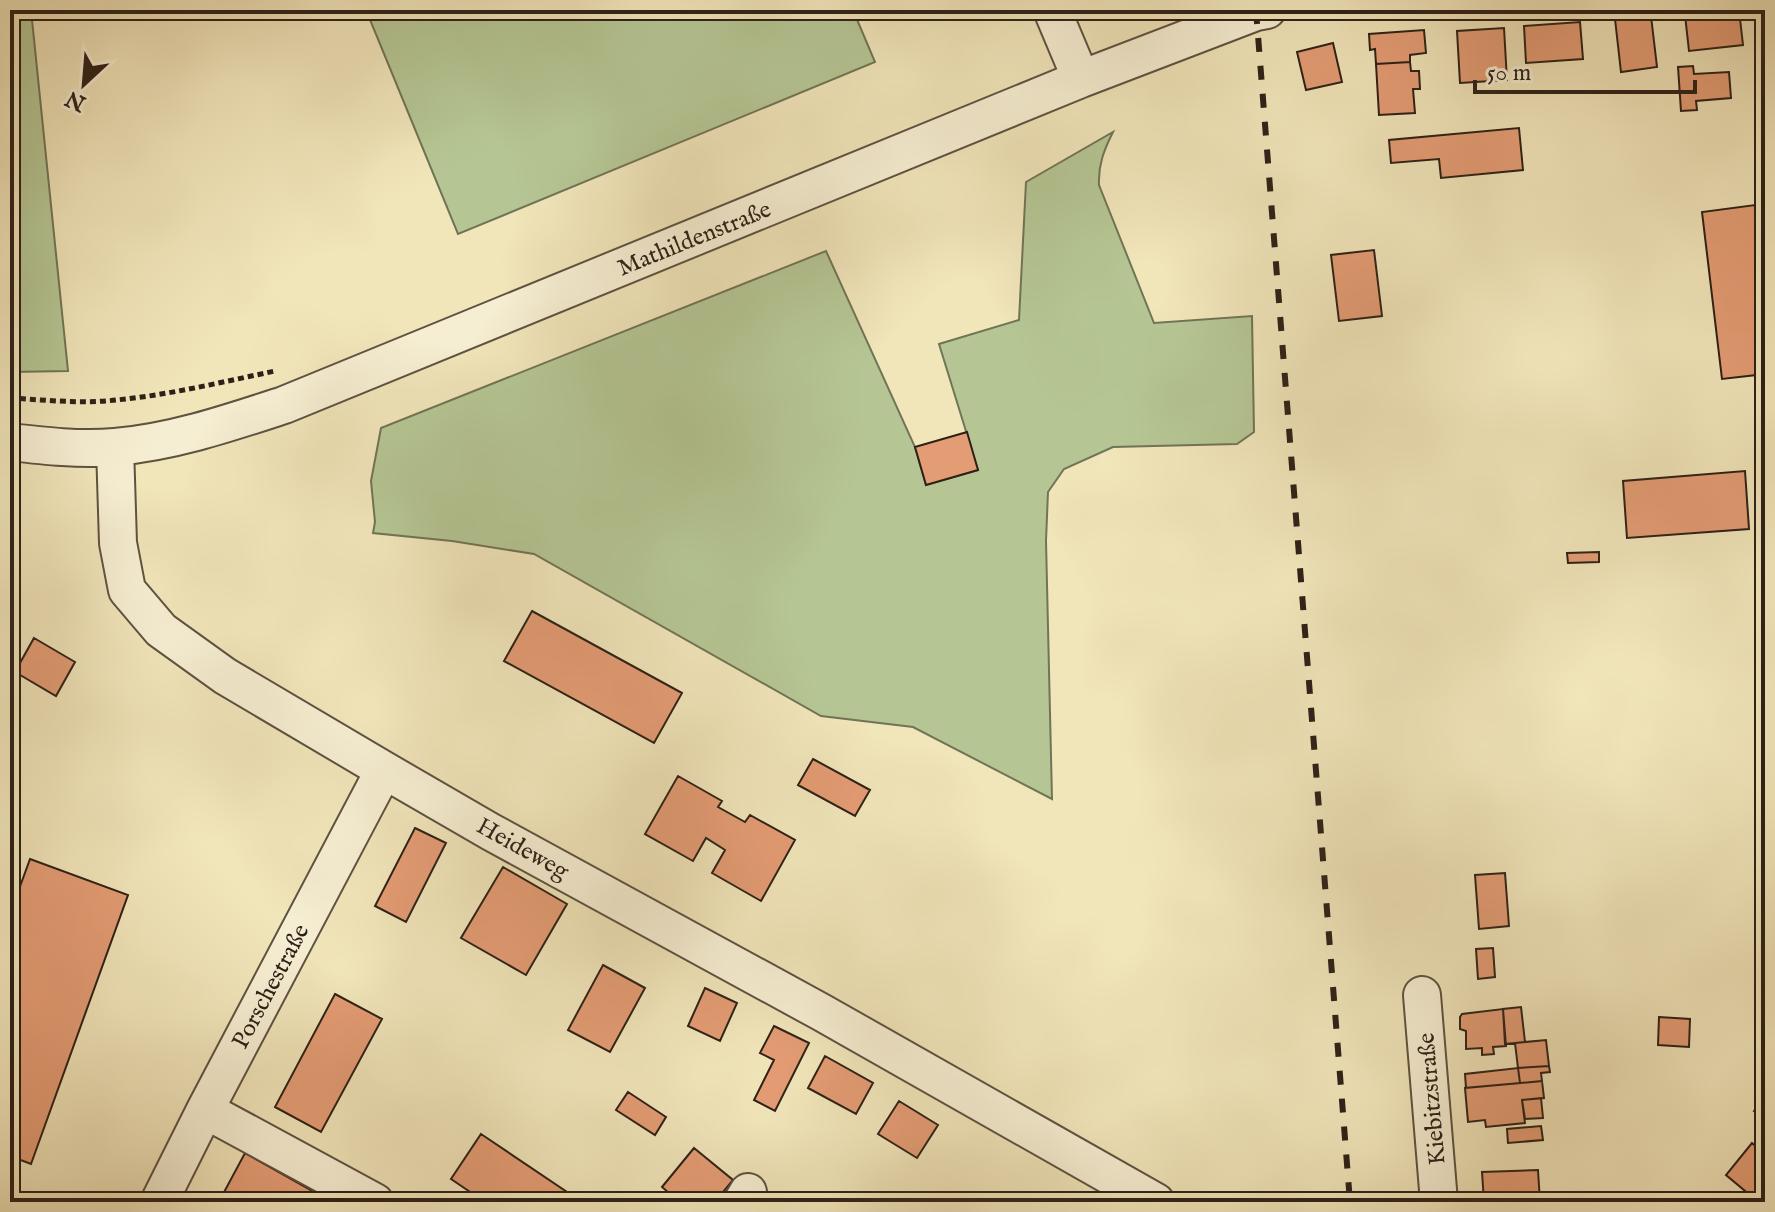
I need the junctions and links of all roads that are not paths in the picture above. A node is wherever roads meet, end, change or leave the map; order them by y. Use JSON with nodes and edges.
{"nodes":[{"id":1,"x":1052,"y":10,"type":"edge"},
{"id":2,"x":1267,"y":10,"type":"edge"},
{"id":3,"x":1081,"y":79,"type":"junction"},
{"id":4,"x":10,"y":442,"type":"edge"},
{"id":5,"x":115,"y":447,"type":"junction"},
{"id":6,"x":384,"y":770,"type":"junction"},
{"id":7,"x":1422,"y":995,"type":"dead end"},
{"id":8,"x":205,"y":1110,"type":"junction"},
{"id":9,"x":159,"y":1202,"type":"edge"},
{"id":10,"x":375,"y":1202,"type":"edge"},
{"id":11,"x":1156,"y":1202,"type":"edge"},
{"id":12,"x":1439,"y":1202,"type":"edge"}],
"edges":[{"from":1,"to":3,"type":"street"},
{"from":2,"to":3,"type":"street","name":"Mathildenstraße"},
{"from":3,"to":5,"type":"street","name":"Mathildenstraße"},
{"from":4,"to":5,"type":"street"},
{"from":5,"to":6,"type":"street","name":"Heideweg"},
{"from":6,"to":8,"type":"street","name":"Porschestraße"},
{"from":6,"to":11,"type":"street","name":"Heideweg"},
{"from":7,"to":12,"type":"street","name":"Kiebitzstraße"},
{"from":8,"to":9,"type":"street","name":"Porschestraße"},
{"from":8,"to":10,"type":"street"}]}
